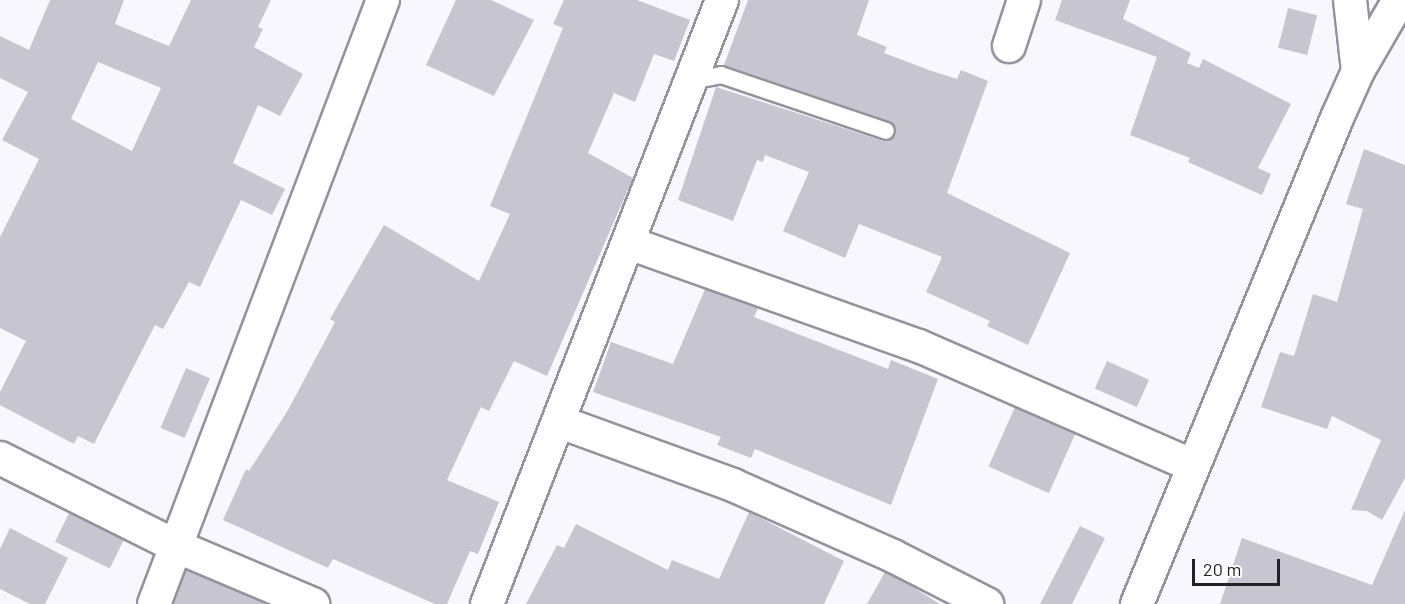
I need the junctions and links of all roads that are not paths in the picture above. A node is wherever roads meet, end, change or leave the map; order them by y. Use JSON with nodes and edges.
{"nodes":[{"id":1,"x":383,"y":0,"type":"edge"},
{"id":2,"x":722,"y":0,"type":"edge"},
{"id":3,"x":1024,"y":0,"type":"edge"},
{"id":4,"x":1350,"y":0,"type":"edge"},
{"id":5,"x":1399,"y":0,"type":"edge"},
{"id":6,"x":1009,"y":46,"type":"dead end"},
{"id":7,"x":1358,"y":71,"type":"junction"},
{"id":8,"x":691,"y":81,"type":"junction"},
{"id":9,"x":886,"y":131,"type":"dead end"},
{"id":10,"x":629,"y":243,"type":"junction"},
{"id":11,"x":560,"y":422,"type":"junction"},
{"id":12,"x":0,"y":458,"type":"edge"},
{"id":13,"x":1191,"y":465,"type":"junction"},
{"id":14,"x":178,"y":547,"type":"junction"},
{"id":15,"x":154,"y":604,"type":"edge"},
{"id":16,"x":313,"y":604,"type":"edge"},
{"id":17,"x":487,"y":604,"type":"edge"},
{"id":18,"x":987,"y":604,"type":"edge"},
{"id":19,"x":1137,"y":604,"type":"edge"}],
"edges":[{"from":1,"to":14,"type":"street"},
{"from":2,"to":8,"type":"street"},
{"from":3,"to":6,"type":"street"},
{"from":4,"to":7,"type":"street"},
{"from":5,"to":7,"type":"street"},
{"from":7,"to":13,"type":"street"},
{"from":8,"to":9,"type":"lane"},
{"from":8,"to":10,"type":"street"},
{"from":10,"to":11,"type":"street"},
{"from":10,"to":13,"type":"street"},
{"from":11,"to":17,"type":"street"},
{"from":11,"to":18,"type":"street"},
{"from":12,"to":14,"type":"street"},
{"from":13,"to":19,"type":"street"},
{"from":14,"to":15,"type":"street"},
{"from":14,"to":16,"type":"street"}]}
